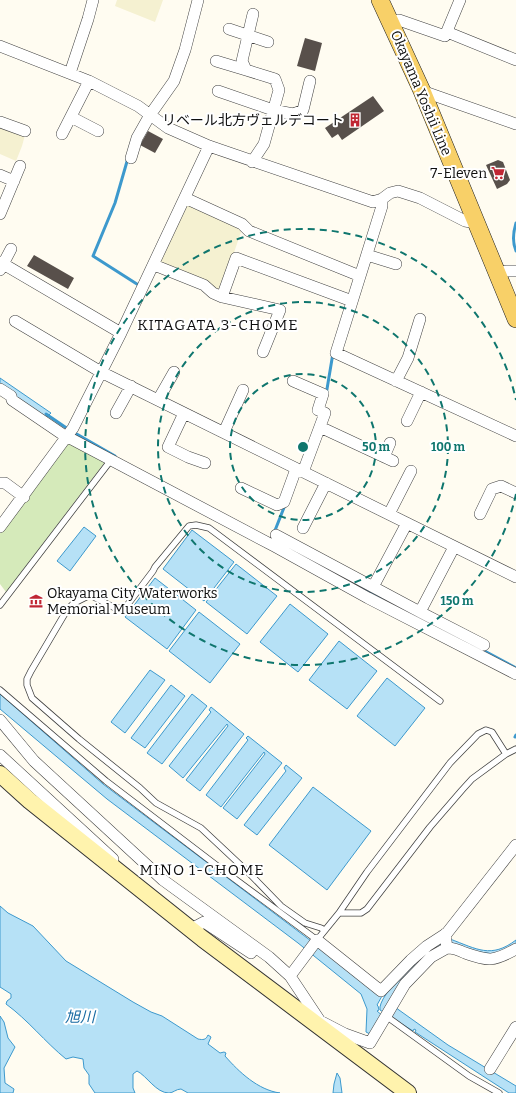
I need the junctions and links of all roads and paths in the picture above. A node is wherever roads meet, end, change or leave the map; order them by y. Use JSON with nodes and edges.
{"nodes":[{"id":1,"x":92,"y":0,"type":"edge"},
{"id":2,"x":198,"y":0,"type":"edge"},
{"id":3,"x":380,"y":0,"type":"edge"},
{"id":4,"x":460,"y":0,"type":"edge"},
{"id":5,"x":253,"y":14,"type":"dead end"},
{"id":6,"x":391,"y":24,"type":"junction"},
{"id":7,"x":229,"y":30,"type":"dead end"},
{"id":8,"x":446,"y":32,"type":"junction"},
{"id":9,"x":248,"y":36,"type":"junction"},
{"id":10,"x":268,"y":42,"type":"dead end"},
{"id":11,"x":0,"y":46,"type":"edge"},
{"id":12,"x":516,"y":60,"type":"edge"},
{"id":13,"x":216,"y":61,"type":"dead end"},
{"id":14,"x":246,"y":70,"type":"junction"},
{"id":15,"x":70,"y":73,"type":"junction"},
{"id":16,"x":89,"y":81,"type":"junction"},
{"id":17,"x":310,"y":81,"type":"dead end"},
{"id":18,"x":218,"y":91,"type":"dead end"},
{"id":19,"x":422,"y":91,"type":"junction"},
{"id":20,"x":273,"y":110,"type":"junction"},
{"id":21,"x":150,"y":115,"type":"junction"},
{"id":22,"x":71,"y":117,"type":"junction"},
{"id":23,"x":0,"y":122,"type":"edge"},
{"id":24,"x":516,"y":124,"type":"edge"},
{"id":25,"x":25,"y":131,"type":"dead end"},
{"id":26,"x":98,"y":132,"type":"dead end"},
{"id":27,"x":62,"y":134,"type":"dead end"},
{"id":28,"x":209,"y":146,"type":"junction"},
{"id":29,"x":131,"y":158,"type":"dead end"},
{"id":30,"x":252,"y":162,"type":"junction"},
{"id":31,"x":20,"y":166,"type":"dead end"},
{"id":32,"x":0,"y":175,"type":"edge"},
{"id":33,"x":14,"y":181,"type":"junction"},
{"id":34,"x":185,"y":198,"type":"junction"},
{"id":35,"x":382,"y":200,"type":"junction"},
{"id":36,"x":0,"y":214,"type":"edge"},
{"id":37,"x":476,"y":223,"type":"junction"},
{"id":38,"x":11,"y":249,"type":"dead end"},
{"id":39,"x":367,"y":255,"type":"junction"},
{"id":40,"x":396,"y":264,"type":"dead end"},
{"id":41,"x":154,"y":265,"type":"junction"},
{"id":42,"x":1,"y":266,"type":"edge"},
{"id":43,"x":516,"y":271,"type":"edge"},
{"id":44,"x":497,"y":273,"type":"junction"},
{"id":45,"x":358,"y":275,"type":"junction"},
{"id":46,"x":222,"y":297,"type":"junction"},
{"id":47,"x":350,"y":300,"type":"junction"},
{"id":48,"x":420,"y":319,"type":"dead end"},
{"id":49,"x":516,"y":319,"type":"edge"},
{"id":50,"x":15,"y":321,"type":"dead end"},
{"id":51,"x":119,"y":332,"type":"junction"},
{"id":52,"x":263,"y":352,"type":"dead end"},
{"id":53,"x":99,"y":371,"type":"junction"},
{"id":54,"x":174,"y":372,"type":"dead end"},
{"id":55,"x":293,"y":381,"type":"dead end"},
{"id":56,"x":396,"y":381,"type":"junction"},
{"id":57,"x":131,"y":386,"type":"junction"},
{"id":58,"x":0,"y":388,"type":"edge"},
{"id":59,"x":243,"y":390,"type":"dead end"},
{"id":60,"x":421,"y":392,"type":"junction"},
{"id":61,"x":158,"y":400,"type":"junction"},
{"id":62,"x":116,"y":413,"type":"dead end"},
{"id":63,"x":184,"y":413,"type":"junction"},
{"id":64,"x":407,"y":421,"type":"dead end"},
{"id":65,"x":320,"y":427,"type":"junction"},
{"id":66,"x":224,"y":432,"type":"junction"},
{"id":67,"x":70,"y":433,"type":"junction"},
{"id":68,"x":516,"y":436,"type":"edge"},
{"id":69,"x":390,"y":443,"type":"dead end"},
{"id":70,"x":111,"y":460,"type":"junction"},
{"id":71,"x":205,"y":464,"type":"dead end"},
{"id":72,"x":299,"y":470,"type":"junction"},
{"id":73,"x":410,"y":471,"type":"dead end"},
{"id":74,"x":0,"y":483,"type":"edge"},
{"id":75,"x":326,"y":483,"type":"junction"},
{"id":76,"x":241,"y":488,"type":"dead end"},
{"id":77,"x":516,"y":492,"type":"edge"},
{"id":78,"x":24,"y":497,"type":"junction"},
{"id":79,"x":389,"y":514,"type":"junction"},
{"id":80,"x":480,"y":514,"type":"dead end"},
{"id":81,"x":407,"y":523,"type":"junction"},
{"id":82,"x":0,"y":528,"type":"edge"},
{"id":83,"x":304,"y":528,"type":"dead end"},
{"id":84,"x":276,"y":535,"type":"dead end"},
{"id":85,"x":454,"y":547,"type":"junction"},
{"id":86,"x":296,"y":552,"type":"junction"},
{"id":87,"x":516,"y":577,"type":"edge"},
{"id":88,"x":373,"y":587,"type":"junction"},
{"id":89,"x":0,"y":605,"type":"edge"},
{"id":90,"x":420,"y":612,"type":"junction"},
{"id":91,"x":484,"y":645,"type":"dead end"},
{"id":92,"x":516,"y":674,"type":"edge"},
{"id":93,"x":0,"y":690,"type":"edge"},
{"id":94,"x":440,"y":700,"type":"dead end"},
{"id":95,"x":0,"y":720,"type":"edge"},
{"id":96,"x":516,"y":749,"type":"edge"},
{"id":97,"x":506,"y":754,"type":"junction"},
{"id":98,"x":0,"y":756,"type":"edge"},
{"id":99,"x":0,"y":774,"type":"edge"},
{"id":100,"x":516,"y":845,"type":"edge"},
{"id":101,"x":122,"y":874,"type":"junction"},
{"id":102,"x":339,"y":913,"type":"junction"},
{"id":103,"x":191,"y":929,"type":"junction"},
{"id":104,"x":324,"y":930,"type":"junction"},
{"id":105,"x":445,"y":934,"type":"junction"},
{"id":106,"x":316,"y":941,"type":"junction"},
{"id":107,"x":447,"y":948,"type":"junction"},
{"id":108,"x":516,"y":949,"type":"edge"},
{"id":109,"x":290,"y":976,"type":"junction"},
{"id":110,"x":386,"y":1016,"type":"junction"},
{"id":111,"x":318,"y":1023,"type":"junction"},
{"id":112,"x":516,"y":1027,"type":"edge"},
{"id":113,"x":490,"y":1069,"type":"dead end"},
{"id":114,"x":408,"y":1093,"type":"edge"},
{"id":115,"x":499,"y":1093,"type":"edge"}],
"edges":[{"from":1,"to":15,"type":"street"},
{"from":2,"to":21,"type":"street"},
{"from":3,"to":6,"type":"main road","name":"Okayama Yoshii Line"},
{"from":4,"to":8,"type":"street"},
{"from":5,"to":9,"type":"street"},
{"from":6,"to":8,"type":"street"},
{"from":6,"to":19,"type":"main road","name":"Okayama Yoshii Line"},
{"from":7,"to":9,"type":"street"},
{"from":8,"to":12,"type":"street"},
{"from":9,"to":10,"type":"street"},
{"from":9,"to":14,"type":"street"},
{"from":11,"to":15,"type":"street"},
{"from":13,"to":14,"type":"street"},
{"from":14,"to":20,"type":"street"},
{"from":15,"to":16,"type":"street"},
{"from":16,"to":21,"type":"street"},
{"from":16,"to":22,"type":"street"},
{"from":17,"to":20,"type":"street"},
{"from":18,"to":20,"type":"street"},
{"from":19,"to":24,"type":"street"},
{"from":19,"to":37,"type":"main road","name":"Okayama Yoshii Line"},
{"from":20,"to":30,"type":"street"},
{"from":21,"to":28,"type":"street"},
{"from":21,"to":29,"type":"street"},
{"from":22,"to":26,"type":"street"},
{"from":22,"to":27,"type":"street"},
{"from":23,"to":25,"type":"street"},
{"from":28,"to":30,"type":"street"},
{"from":28,"to":34,"type":"street"},
{"from":30,"to":35,"type":"street"},
{"from":31,"to":33,"type":"street"},
{"from":32,"to":33,"type":"street"},
{"from":33,"to":36,"type":"street"},
{"from":34,"to":41,"type":"street"},
{"from":34,"to":45,"type":"street"},
{"from":35,"to":37,"type":"street"},
{"from":35,"to":39,"type":"street"},
{"from":37,"to":44,"type":"main road","name":"Okayama Yoshii Line"},
{"from":38,"to":42,"type":"street"},
{"from":39,"to":40,"type":"street"},
{"from":39,"to":45,"type":"street"},
{"from":41,"to":46,"type":"street"},
{"from":41,"to":51,"type":"street"},
{"from":42,"to":51,"type":"street"},
{"from":43,"to":44,"type":"street"},
{"from":44,"to":49,"type":"main road","name":"Okayama Yoshii Line"},
{"from":45,"to":47,"type":"street"},
{"from":46,"to":47,"type":"street"},
{"from":46,"to":52,"type":"street"},
{"from":47,"to":56,"type":"street"},
{"from":48,"to":56,"type":"street"},
{"from":50,"to":53,"type":"street"},
{"from":51,"to":53,"type":"street"},
{"from":53,"to":57,"type":"street"},
{"from":53,"to":67,"type":"street"},
{"from":54,"to":61,"type":"street"},
{"from":55,"to":65,"type":"street"},
{"from":56,"to":60,"type":"street"},
{"from":57,"to":61,"type":"street"},
{"from":57,"to":62,"type":"street"},
{"from":58,"to":67,"type":"street"},
{"from":59,"to":66,"type":"street"},
{"from":60,"to":64,"type":"street"},
{"from":60,"to":68,"type":"street"},
{"from":61,"to":63,"type":"street"},
{"from":63,"to":66,"type":"street"},
{"from":63,"to":71,"type":"street"},
{"from":65,"to":69,"type":"street"},
{"from":65,"to":72,"type":"street"},
{"from":66,"to":72,"type":"street"},
{"from":67,"to":70,"type":"street"},
{"from":67,"to":78,"type":"street"},
{"from":70,"to":86,"type":"street"},
{"from":70,"to":89,"type":"lane"},
{"from":72,"to":75,"type":"street"},
{"from":72,"to":76,"type":"street"},
{"from":73,"to":79,"type":"street"},
{"from":74,"to":78,"type":"street"},
{"from":75,"to":79,"type":"street"},
{"from":75,"to":83,"type":"street"},
{"from":77,"to":80,"type":"street"},
{"from":78,"to":82,"type":"street"},
{"from":79,"to":81,"type":"street"},
{"from":81,"to":85,"type":"street"},
{"from":81,"to":88,"type":"street"},
{"from":84,"to":86,"type":"street"},
{"from":85,"to":87,"type":"street"},
{"from":85,"to":90,"type":"street"},
{"from":86,"to":88,"type":"street"},
{"from":86,"to":92,"type":"street"},
{"from":88,"to":90,"type":"street"},
{"from":90,"to":91,"type":"street"},
{"from":93,"to":106,"type":"lane"},
{"from":94,"to":104,"type":"lane"},
{"from":95,"to":109,"type":"street"},
{"from":96,"to":97,"type":"lane"},
{"from":97,"to":102,"type":"lane"},
{"from":97,"to":102,"type":"lane"},
{"from":98,"to":101,"type":"street"},
{"from":99,"to":101,"type":"street"},
{"from":100,"to":105,"type":"street"},
{"from":101,"to":103,"type":"street"},
{"from":102,"to":104,"type":"lane"},
{"from":103,"to":109,"type":"street"},
{"from":103,"to":111,"type":"street"},
{"from":104,"to":106,"type":"lane"},
{"from":105,"to":106,"type":"street"},
{"from":105,"to":107,"type":"street"},
{"from":106,"to":109,"type":"street"},
{"from":107,"to":108,"type":"street"},
{"from":107,"to":110,"type":"street"},
{"from":109,"to":111,"type":"street"},
{"from":110,"to":111,"type":"street"},
{"from":110,"to":115,"type":"lane"},
{"from":111,"to":114,"type":"street"},
{"from":112,"to":113,"type":"street"}]}
